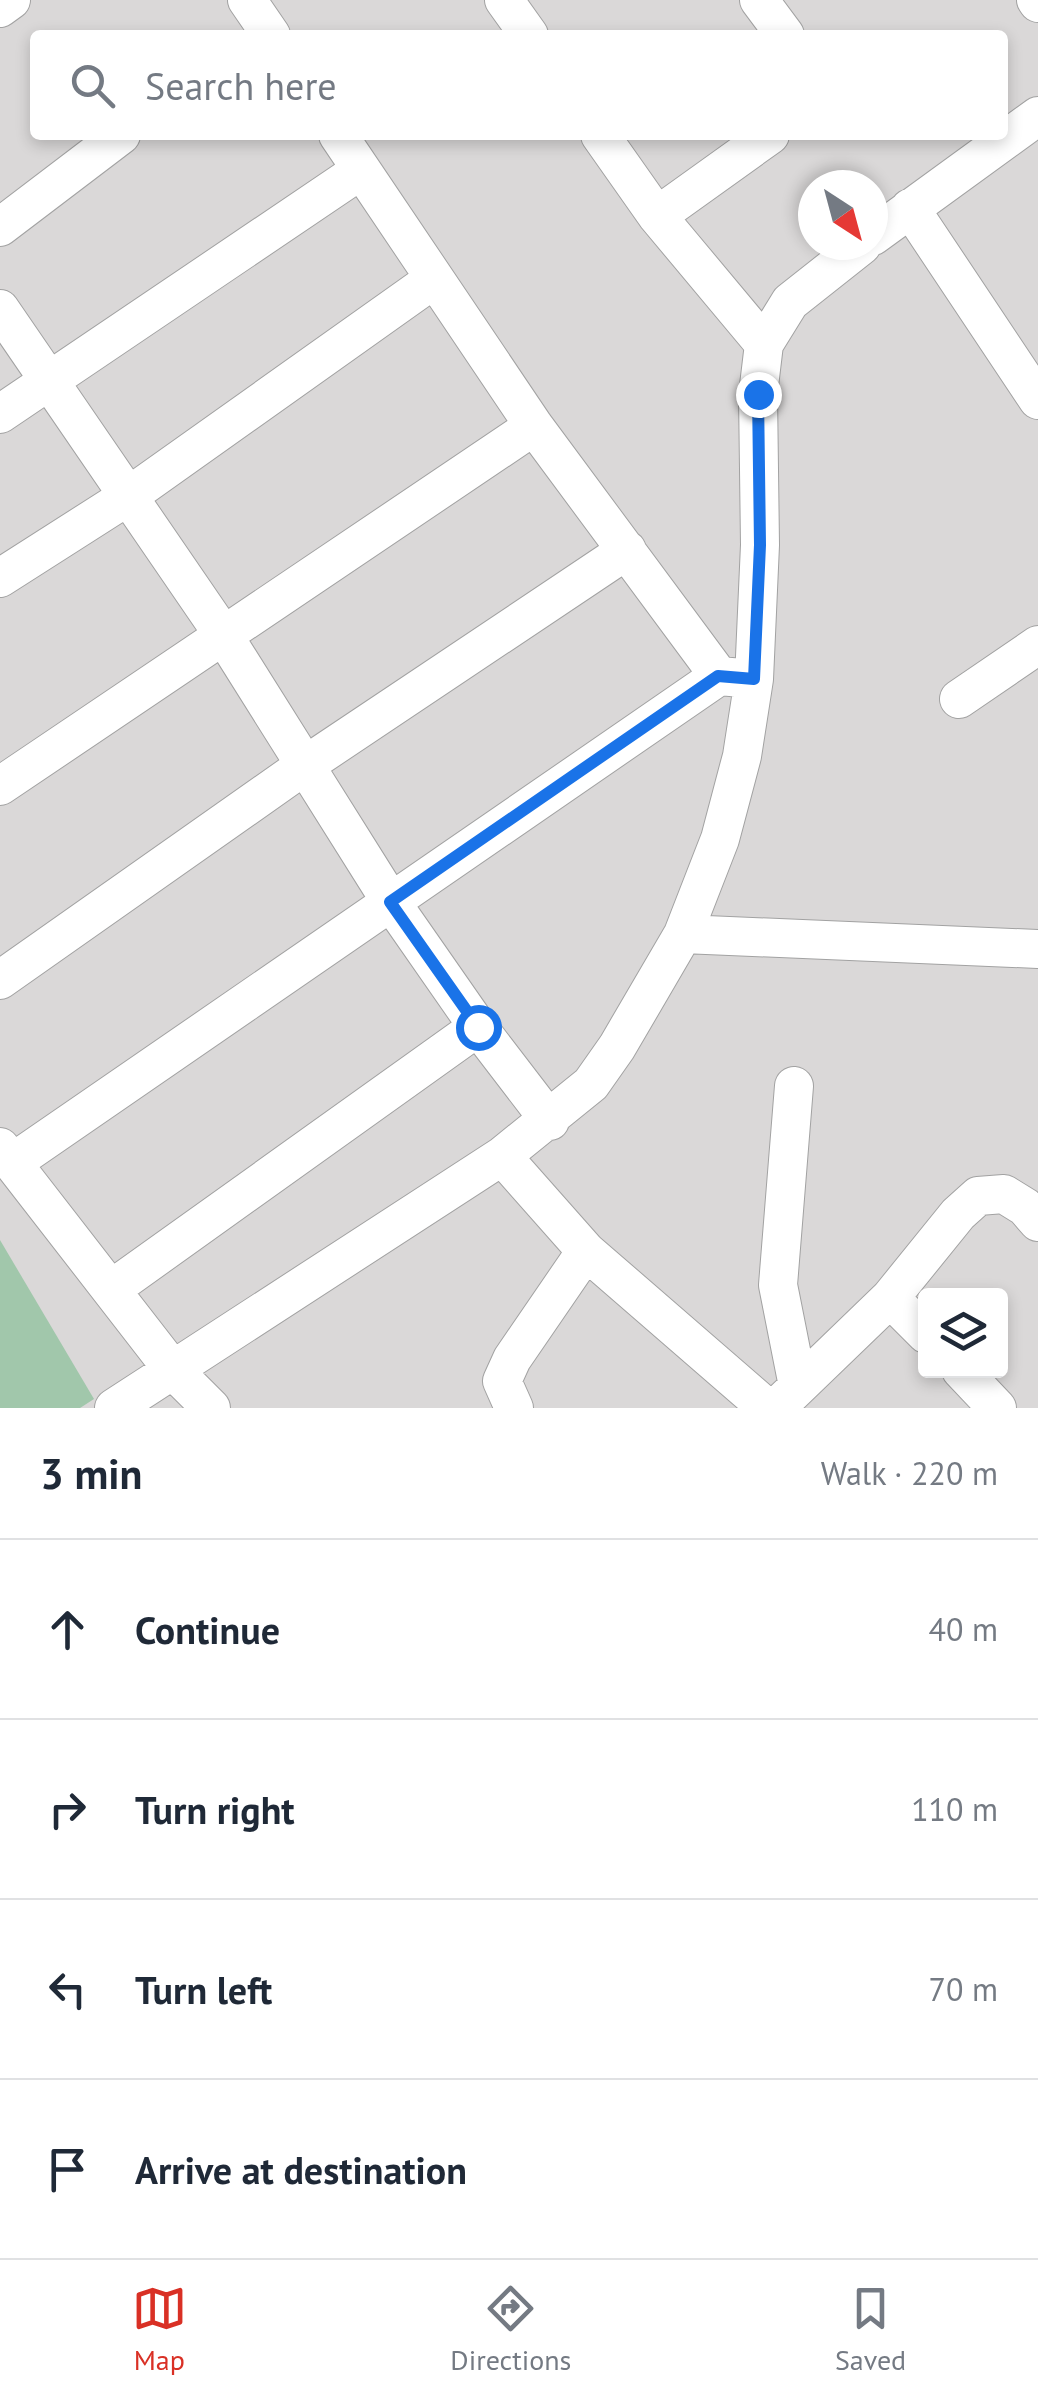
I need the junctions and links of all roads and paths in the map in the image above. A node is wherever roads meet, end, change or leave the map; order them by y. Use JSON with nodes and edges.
{"nodes":[{"id":1,"x":11,"y":0,"type":"edge"},
{"id":2,"x":504,"y":0,"type":"edge"},
{"id":3,"x":759,"y":0,"type":"edge"},
{"id":4,"x":0,"y":8,"type":"edge"},
{"id":5,"x":525,"y":30,"type":"edge"},
{"id":6,"x":781,"y":30,"type":"edge"},
{"id":7,"x":1038,"y":116,"type":"edge"},
{"id":8,"x":1008,"y":138,"type":"edge"},
{"id":9,"x":114,"y":140,"type":"edge"},
{"id":10,"x":341,"y":140,"type":"edge"},
{"id":11,"x":604,"y":140,"type":"edge"},
{"id":12,"x":763,"y":140,"type":"edge"},
{"id":13,"x":1005,"y":140,"type":"edge"},
{"id":14,"x":361,"y":170,"type":"junction"},
{"id":15,"x":910,"y":208,"type":"junction"},
{"id":16,"x":657,"y":216,"type":"junction"},
{"id":17,"x":888,"y":225,"type":"edge"},
{"id":18,"x":0,"y":228,"type":"edge"},
{"id":19,"x":843,"y":260,"type":"edge"},
{"id":20,"x":434,"y":279,"type":"junction"},
{"id":21,"x":0,"y":309,"type":"edge"},
{"id":22,"x":764,"y":344,"type":"junction"},
{"id":23,"x":51,"y":382,"type":"junction"},
{"id":24,"x":1038,"y":400,"type":"edge"},
{"id":25,"x":0,"y":414,"type":"edge"},
{"id":26,"x":534,"y":426,"type":"junction"},
{"id":27,"x":130,"y":495,"type":"junction"},
{"id":28,"x":627,"y":550,"type":"junction"},
{"id":29,"x":0,"y":578,"type":"edge"},
{"id":30,"x":222,"y":633,"type":"junction"},
{"id":31,"x":1038,"y":646,"type":"edge"},
{"id":32,"x":736,"y":678,"type":"junction"},
{"id":33,"x":959,"y":700,"type":"dead end"},
{"id":34,"x":304,"y":766,"type":"junction"},
{"id":35,"x":0,"y":786,"type":"edge"},
{"id":36,"x":390,"y":902,"type":"junction"},
{"id":37,"x":683,"y":934,"type":"junction"},
{"id":38,"x":1038,"y":949,"type":"edge"},
{"id":39,"x":0,"y":980,"type":"edge"},
{"id":40,"x":478,"y":1027,"type":"junction"},
{"id":41,"x":794,"y":1086,"type":"dead end"},
{"id":42,"x":550,"y":1120,"type":"junction"},
{"id":43,"x":6,"y":1155,"type":"edge"},
{"id":44,"x":502,"y":1156,"type":"junction"},
{"id":45,"x":1038,"y":1222,"type":"edge"},
{"id":46,"x":586,"y":1251,"type":"junction"},
{"id":47,"x":113,"y":1288,"type":"junction"},
{"id":48,"x":890,"y":1298,"type":"junction"},
{"id":49,"x":918,"y":1326,"type":"edge"},
{"id":50,"x":173,"y":1370,"type":"junction"},
{"id":51,"x":969,"y":1378,"type":"edge"},
{"id":52,"x":787,"y":1397,"type":"edge"},
{"id":53,"x":114,"y":1408,"type":"edge"},
{"id":54,"x":211,"y":1408,"type":"edge"},
{"id":55,"x":514,"y":1408,"type":"edge"},
{"id":56,"x":767,"y":1408,"type":"edge"},
{"id":57,"x":998,"y":1408,"type":"edge"}],
"edges":[{"from":1,"to":4,"type":"street"},
{"from":2,"to":5,"type":"street"},
{"from":3,"to":6,"type":"street"},
{"from":7,"to":8,"type":"street"},
{"from":9,"to":18,"type":"street"},
{"from":10,"to":14,"type":"street"},
{"from":11,"to":16,"type":"street"},
{"from":12,"to":16,"type":"street"},
{"from":13,"to":15,"type":"street"},
{"from":14,"to":20,"type":"street"},
{"from":14,"to":23,"type":"street"},
{"from":15,"to":17,"type":"street"},
{"from":15,"to":24,"type":"street"},
{"from":16,"to":22,"type":"street"},
{"from":19,"to":22,"type":"street"},
{"from":20,"to":26,"type":"street"},
{"from":20,"to":27,"type":"street"},
{"from":21,"to":23,"type":"street"},
{"from":22,"to":32,"type":"street"},
{"from":23,"to":25,"type":"street"},
{"from":23,"to":27,"type":"street"},
{"from":26,"to":28,"type":"street"},
{"from":26,"to":30,"type":"street"},
{"from":27,"to":29,"type":"street"},
{"from":27,"to":30,"type":"street"},
{"from":28,"to":32,"type":"street"},
{"from":28,"to":34,"type":"street"},
{"from":30,"to":34,"type":"street"},
{"from":30,"to":35,"type":"street"},
{"from":31,"to":33,"type":"street"},
{"from":32,"to":36,"type":"street"},
{"from":32,"to":37,"type":"street"},
{"from":34,"to":36,"type":"street"},
{"from":34,"to":39,"type":"street"},
{"from":36,"to":40,"type":"street"},
{"from":36,"to":43,"type":"street"},
{"from":37,"to":38,"type":"street"},
{"from":37,"to":42,"type":"street"},
{"from":40,"to":42,"type":"street"},
{"from":40,"to":47,"type":"street"},
{"from":41,"to":52,"type":"street"},
{"from":42,"to":44,"type":"street"},
{"from":43,"to":47,"type":"street"},
{"from":44,"to":46,"type":"street"},
{"from":44,"to":50,"type":"street"},
{"from":45,"to":48,"type":"street"},
{"from":46,"to":55,"type":"street"},
{"from":46,"to":56,"type":"street"},
{"from":47,"to":50,"type":"street"},
{"from":48,"to":49,"type":"street"},
{"from":48,"to":52,"type":"street"},
{"from":50,"to":53,"type":"street"},
{"from":50,"to":54,"type":"street"},
{"from":51,"to":57,"type":"street"}]}
